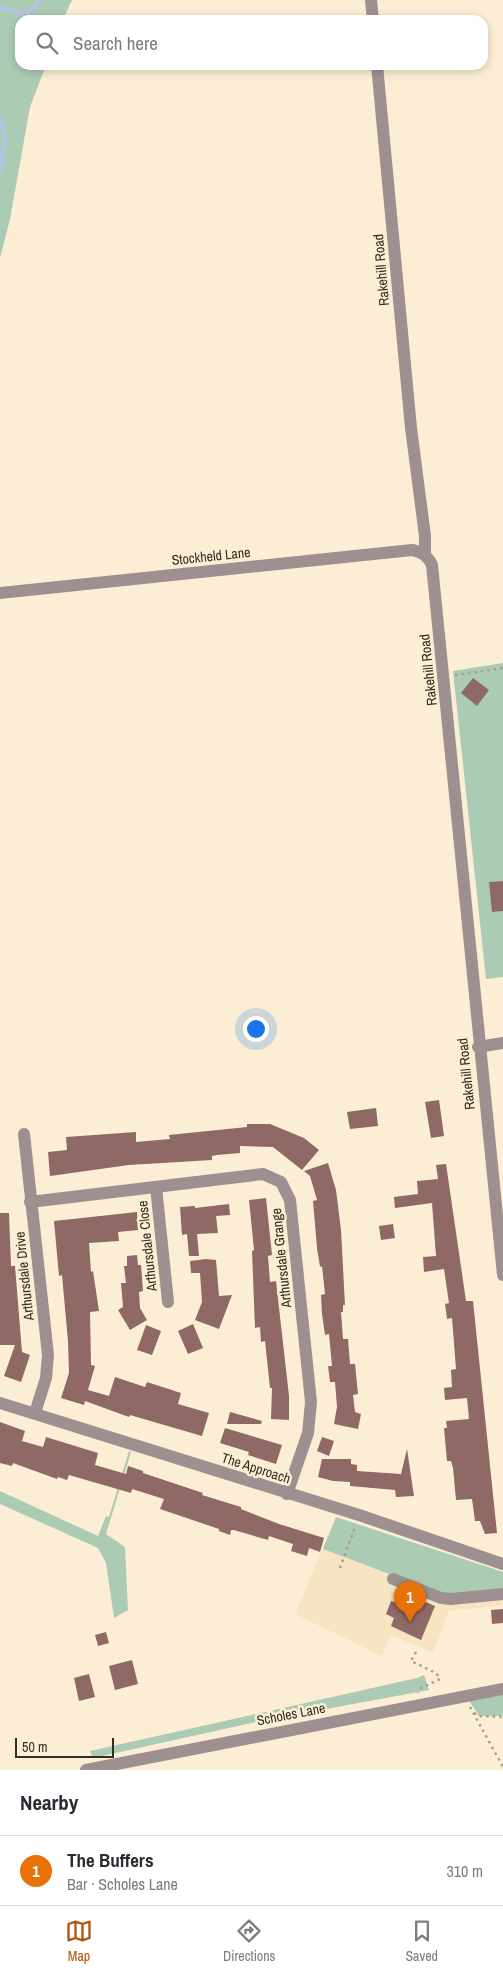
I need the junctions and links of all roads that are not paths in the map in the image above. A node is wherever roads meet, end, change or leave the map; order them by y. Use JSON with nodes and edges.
{"nodes":[{"id":1,"x":371,"y":0,"type":"edge"},
{"id":2,"x":372,"y":15,"type":"edge"},
{"id":3,"x":377,"y":70,"type":"edge"},
{"id":4,"x":424,"y":554,"type":"junction"},
{"id":5,"x":0,"y":593,"type":"edge"},
{"id":6,"x":503,"y":1042,"type":"edge"},
{"id":7,"x":478,"y":1046,"type":"junction"},
{"id":8,"x":24,"y":1134,"type":"dead end"},
{"id":9,"x":156,"y":1187,"type":"junction"},
{"id":10,"x":30,"y":1202,"type":"junction"},
{"id":11,"x":503,"y":1275,"type":"edge"},
{"id":12,"x":168,"y":1302,"type":"dead end"},
{"id":13,"x":0,"y":1403,"type":"edge"},
{"id":14,"x":35,"y":1413,"type":"junction"},
{"id":15,"x":287,"y":1494,"type":"junction"},
{"id":16,"x":503,"y":1564,"type":"edge"},
{"id":17,"x":393,"y":1579,"type":"dead end"},
{"id":18,"x":503,"y":1594,"type":"edge"},
{"id":19,"x":503,"y":1688,"type":"edge"},
{"id":20,"x":86,"y":1770,"type":"edge"}],
"edges":[{"from":1,"to":2,"type":"street"},
{"from":3,"to":4,"type":"street","name":"Rakehill Road"},
{"from":4,"to":5,"type":"street","name":"Stockheld Lane"},
{"from":4,"to":7,"type":"street","name":"Rakehill Road"},
{"from":6,"to":7,"type":"street"},
{"from":7,"to":11,"type":"street","name":"Rakehill Road"},
{"from":8,"to":10,"type":"street","name":"Arthursdale Drive"},
{"from":9,"to":10,"type":"street","name":"Arthursdale Grange"},
{"from":9,"to":12,"type":"street","name":"Arthursdale Close"},
{"from":9,"to":15,"type":"street","name":"Arthursdale Grange"},
{"from":10,"to":14,"type":"street","name":"Arthursdale Drive"},
{"from":13,"to":14,"type":"street","name":"The Approach"},
{"from":14,"to":15,"type":"street","name":"The Approach"},
{"from":15,"to":16,"type":"street","name":"The Approach"},
{"from":17,"to":18,"type":"street"},
{"from":19,"to":20,"type":"street","name":"Scholes Lane"}]}
